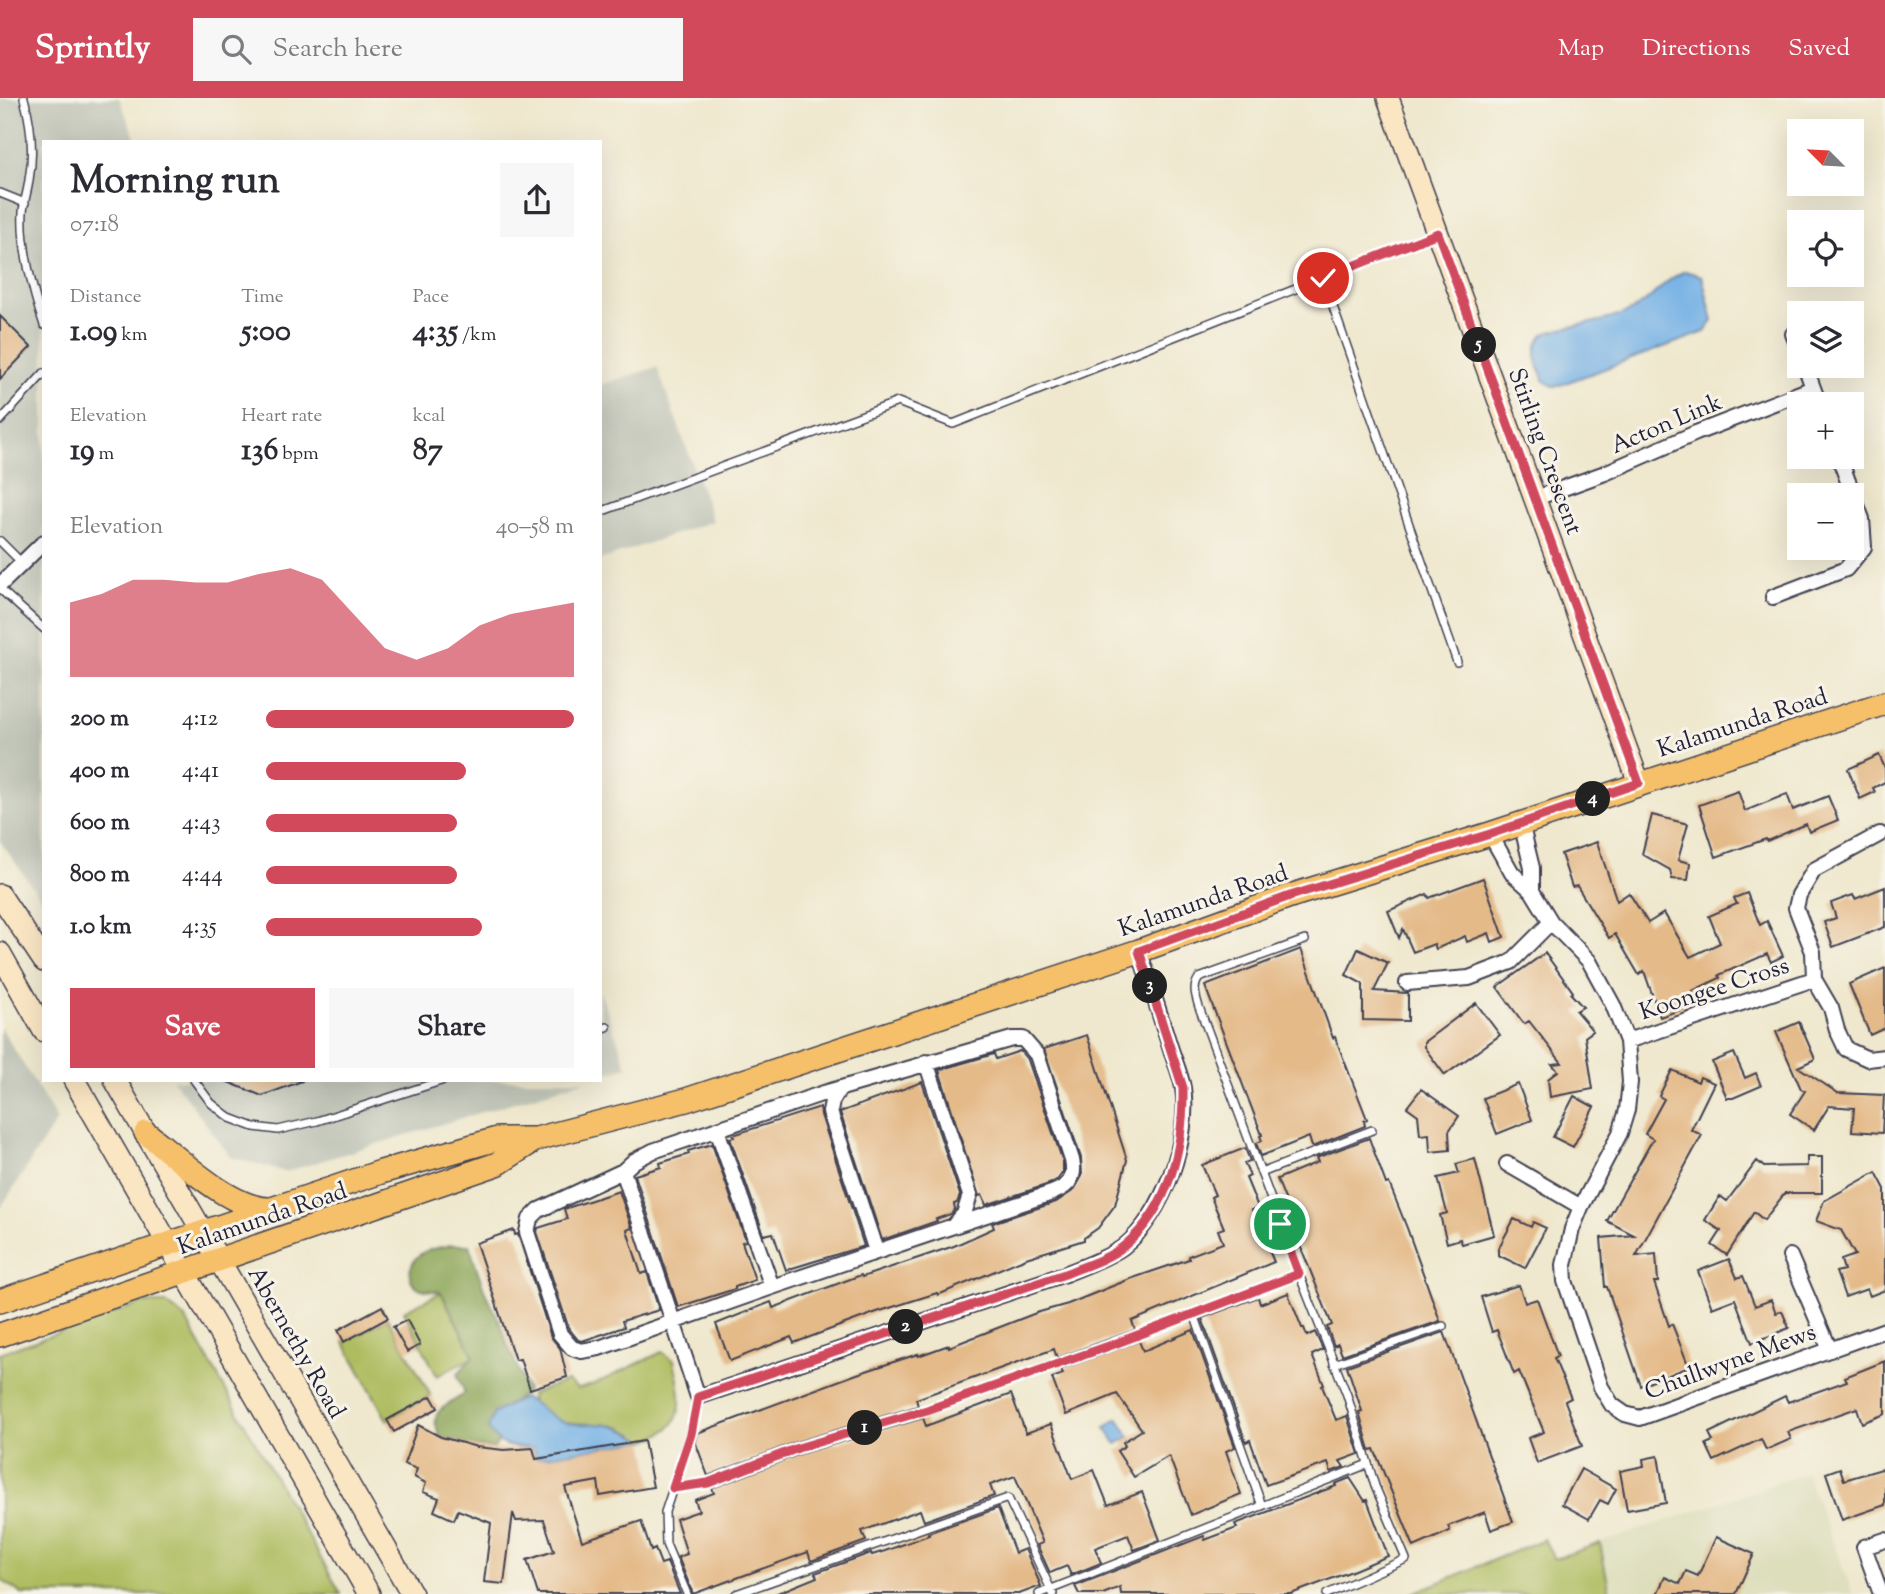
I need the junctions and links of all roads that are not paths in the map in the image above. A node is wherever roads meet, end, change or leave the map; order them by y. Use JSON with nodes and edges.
{"nodes":[{"id":1,"x":24,"y":98,"type":"edge"},
{"id":2,"x":1388,"y":98,"type":"edge"},
{"id":3,"x":0,"y":193,"type":"edge"},
{"id":4,"x":24,"y":203,"type":"junction"},
{"id":5,"x":1438,"y":233,"type":"junction"},
{"id":6,"x":1323,"y":278,"type":"junction"},
{"id":7,"x":42,"y":319,"type":"edge"},
{"id":8,"x":42,"y":375,"type":"edge"},
{"id":9,"x":1809,"y":378,"type":"edge"},
{"id":10,"x":1813,"y":388,"type":"junction"},
{"id":11,"x":1814,"y":392,"type":"edge"},
{"id":12,"x":0,"y":421,"type":"edge"},
{"id":13,"x":1843,"y":469,"type":"edge"},
{"id":14,"x":1536,"y":498,"type":"junction"},
{"id":15,"x":602,"y":511,"type":"edge"},
{"id":16,"x":0,"y":541,"type":"edge"},
{"id":17,"x":42,"y":544,"type":"edge"},
{"id":18,"x":23,"y":563,"type":"junction"},
{"id":19,"x":0,"y":587,"type":"edge"},
{"id":20,"x":1773,"y":597,"type":"dead end"},
{"id":21,"x":42,"y":627,"type":"edge"},
{"id":22,"x":1457,"y":662,"type":"dead end"},
{"id":23,"x":1885,"y":703,"type":"edge"},
{"id":24,"x":1639,"y":783,"type":"junction"},
{"id":25,"x":1521,"y":823,"type":"junction"},
{"id":26,"x":1490,"y":834,"type":"junction"},
{"id":27,"x":1880,"y":834,"type":"dead end"},
{"id":28,"x":1532,"y":891,"type":"junction"},
{"id":29,"x":0,"y":895,"type":"edge"},
{"id":30,"x":1551,"y":922,"type":"junction"},
{"id":31,"x":1305,"y":940,"type":"dead end"},
{"id":32,"x":1139,"y":951,"type":"junction"},
{"id":33,"x":0,"y":953,"type":"edge"},
{"id":34,"x":42,"y":958,"type":"edge"},
{"id":35,"x":1814,"y":979,"type":"junction"},
{"id":36,"x":1407,"y":982,"type":"dead end"},
{"id":37,"x":42,"y":1027,"type":"edge"},
{"id":38,"x":1627,"y":1041,"type":"junction"},
{"id":39,"x":1885,"y":1056,"type":"edge"},
{"id":40,"x":926,"y":1062,"type":"junction"},
{"id":41,"x":75,"y":1082,"type":"edge"},
{"id":42,"x":116,"y":1082,"type":"edge"},
{"id":43,"x":195,"y":1082,"type":"edge"},
{"id":44,"x":438,"y":1082,"type":"edge"},
{"id":45,"x":840,"y":1088,"type":"junction"},
{"id":46,"x":717,"y":1130,"type":"junction"},
{"id":47,"x":1372,"y":1130,"type":"dead end"},
{"id":48,"x":146,"y":1133,"type":"junction"},
{"id":49,"x":536,"y":1139,"type":"junction"},
{"id":50,"x":1507,"y":1164,"type":"dead end"},
{"id":51,"x":623,"y":1171,"type":"junction"},
{"id":52,"x":1261,"y":1173,"type":"junction"},
{"id":53,"x":1581,"y":1207,"type":"junction"},
{"id":54,"x":272,"y":1209,"type":"junction"},
{"id":55,"x":950,"y":1226,"type":"junction"},
{"id":56,"x":204,"y":1233,"type":"junction"},
{"id":57,"x":169,"y":1245,"type":"junction"},
{"id":58,"x":876,"y":1251,"type":"junction"},
{"id":59,"x":1790,"y":1256,"type":"dead end"},
{"id":60,"x":219,"y":1260,"type":"junction"},
{"id":61,"x":185,"y":1272,"type":"junction"},
{"id":62,"x":1299,"y":1274,"type":"junction"},
{"id":63,"x":772,"y":1286,"type":"junction"},
{"id":64,"x":0,"y":1301,"type":"edge"},
{"id":65,"x":1194,"y":1314,"type":"junction"},
{"id":66,"x":672,"y":1321,"type":"junction"},
{"id":67,"x":1443,"y":1326,"type":"dead end"},
{"id":68,"x":1885,"y":1329,"type":"edge"},
{"id":69,"x":0,"y":1335,"type":"edge"},
{"id":70,"x":1830,"y":1350,"type":"junction"},
{"id":71,"x":1334,"y":1364,"type":"junction"},
{"id":72,"x":698,"y":1397,"type":"junction"},
{"id":73,"x":1368,"y":1464,"type":"junction"},
{"id":74,"x":673,"y":1488,"type":"junction"},
{"id":75,"x":1262,"y":1506,"type":"junction"},
{"id":76,"x":1885,"y":1540,"type":"edge"},
{"id":77,"x":1052,"y":1592,"type":"edge"},
{"id":78,"x":369,"y":1594,"type":"edge"},
{"id":79,"x":412,"y":1594,"type":"edge"},
{"id":80,"x":687,"y":1594,"type":"edge"},
{"id":81,"x":736,"y":1594,"type":"edge"},
{"id":82,"x":1039,"y":1594,"type":"edge"},
{"id":83,"x":1327,"y":1594,"type":"edge"},
{"id":84,"x":1881,"y":1594,"type":"edge"}],
"edges":[{"from":1,"to":4,"type":"lane"},
{"from":2,"to":5,"type":"main road","name":"Stirling Crescent"},
{"from":3,"to":4,"type":"lane"},
{"from":4,"to":7,"type":"lane"},
{"from":5,"to":6,"type":"lane"},
{"from":5,"to":14,"type":"main road","name":"Stirling Crescent"},
{"from":6,"to":15,"type":"lane"},
{"from":6,"to":22,"type":"lane"},
{"from":8,"to":12,"type":"lane"},
{"from":9,"to":10,"type":"street"},
{"from":10,"to":11,"type":"street"},
{"from":10,"to":14,"type":"street","name":"Acton Link"},
{"from":13,"to":20,"type":"street"},
{"from":14,"to":24,"type":"main road","name":"Stirling Crescent"},
{"from":16,"to":18,"type":"lane"},
{"from":17,"to":18,"type":"street"},
{"from":18,"to":19,"type":"street"},
{"from":19,"to":21,"type":"lane"},
{"from":23,"to":24,"type":"main road","name":"Kalamunda Road"},
{"from":24,"to":25,"type":"main road","name":"Kalamunda Road"},
{"from":25,"to":26,"type":"main road","name":"Kalamunda Road"},
{"from":25,"to":28,"type":"street","name":"Chullwyne Mews"},
{"from":26,"to":28,"type":"street","name":"Chullwyne Mews"},
{"from":26,"to":32,"type":"main road","name":"Kalamunda Road"},
{"from":27,"to":35,"type":"street","name":"Koongee Cross"},
{"from":28,"to":30,"type":"street","name":"Chullwyne Mews"},
{"from":29,"to":34,"type":"main road"},
{"from":30,"to":36,"type":"street"},
{"from":30,"to":38,"type":"street","name":"Chullwyne Mews"},
{"from":31,"to":52,"type":"lane"},
{"from":32,"to":49,"type":"main road","name":"Kalamunda Road"},
{"from":32,"to":72,"type":"street"},
{"from":33,"to":37,"type":"main road"},
{"from":35,"to":38,"type":"street","name":"Koongee Cross"},
{"from":35,"to":39,"type":"street","name":"Koongee Cross"},
{"from":38,"to":53,"type":"street","name":"Chullwyne Mews"},
{"from":40,"to":45,"type":"street"},
{"from":40,"to":55,"type":"street"},
{"from":40,"to":55,"type":"street"},
{"from":41,"to":57,"type":"main road"},
{"from":42,"to":48,"type":"main road","name":"Abernethy Road"},
{"from":43,"to":44,"type":"lane"},
{"from":45,"to":46,"type":"street"},
{"from":45,"to":58,"type":"street"},
{"from":46,"to":51,"type":"street"},
{"from":46,"to":63,"type":"street"},
{"from":47,"to":52,"type":"lane"},
{"from":48,"to":54,"type":"main road"},
{"from":48,"to":56,"type":"main road","name":"Abernethy Road"},
{"from":49,"to":54,"type":"main road","name":"Kalamunda Road"},
{"from":49,"to":60,"type":"main road","name":"Kalamunda Road"},
{"from":50,"to":53,"type":"street"},
{"from":51,"to":66,"type":"street"},
{"from":51,"to":66,"type":"street"},
{"from":52,"to":62,"type":"lane"},
{"from":53,"to":70,"type":"street","name":"Chullwyne Mews"},
{"from":54,"to":56,"type":"main road","name":"Kalamunda Road"},
{"from":55,"to":58,"type":"street"},
{"from":56,"to":57,"type":"main road","name":"Kalamunda Road"},
{"from":56,"to":60,"type":"main road","name":"Abernethy Road"},
{"from":57,"to":61,"type":"main road"},
{"from":57,"to":64,"type":"main road","name":"Kalamunda Road"},
{"from":58,"to":63,"type":"street"},
{"from":59,"to":70,"type":"street"},
{"from":60,"to":61,"type":"main road","name":"Kalamunda Road"},
{"from":60,"to":79,"type":"main road","name":"Abernethy Road"},
{"from":61,"to":69,"type":"main road","name":"Kalamunda Road"},
{"from":61,"to":78,"type":"main road"},
{"from":62,"to":65,"type":"lane"},
{"from":62,"to":71,"type":"lane"},
{"from":63,"to":66,"type":"street"},
{"from":65,"to":74,"type":"lane"},
{"from":65,"to":75,"type":"lane"},
{"from":66,"to":72,"type":"street"},
{"from":67,"to":71,"type":"lane"},
{"from":68,"to":70,"type":"street","name":"Chullwyne Mews"},
{"from":71,"to":73,"type":"lane"},
{"from":72,"to":74,"type":"lane"},
{"from":73,"to":75,"type":"lane"},
{"from":73,"to":83,"type":"lane"},
{"from":74,"to":80,"type":"lane"},
{"from":75,"to":77,"type":"lane"},
{"from":76,"to":84,"type":"street"},
{"from":77,"to":81,"type":"lane"},
{"from":77,"to":82,"type":"lane"}]}
